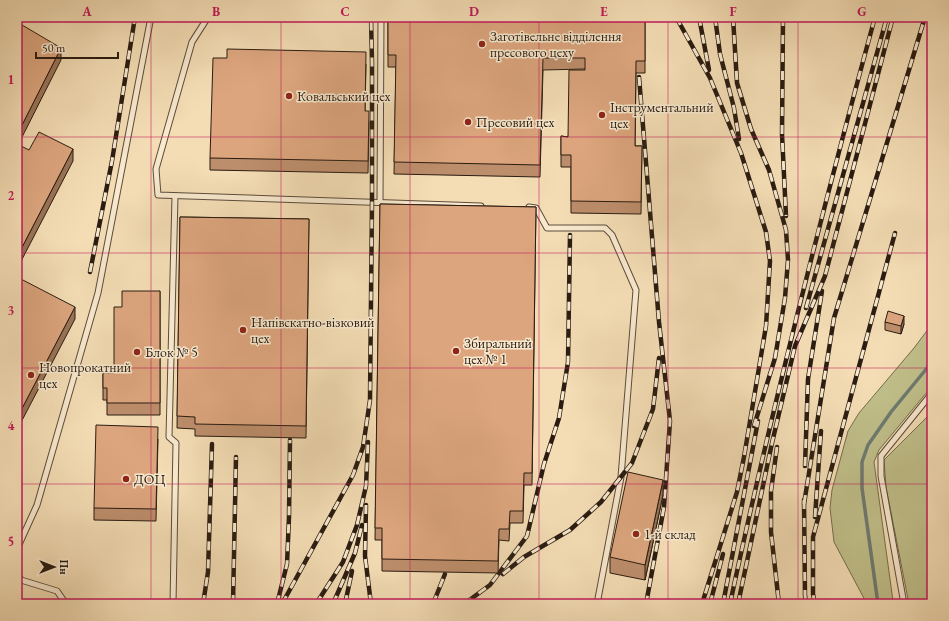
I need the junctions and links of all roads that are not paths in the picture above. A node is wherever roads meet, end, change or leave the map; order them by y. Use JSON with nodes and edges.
{"nodes":[{"id":1,"x":151,"y":17,"type":"edge"},
{"id":2,"x":208,"y":17,"type":"edge"},
{"id":3,"x":382,"y":17,"type":"edge"},
{"id":4,"x":175,"y":196,"type":"junction"},
{"id":5,"x":380,"y":202,"type":"junction"},
{"id":6,"x":489,"y":206,"type":"edge"},
{"id":7,"x":521,"y":207,"type":"edge"},
{"id":8,"x":932,"y":393,"type":"edge"},
{"id":9,"x":17,"y":549,"type":"edge"},
{"id":10,"x":17,"y":574,"type":"edge"},
{"id":11,"x":66,"y":604,"type":"edge"},
{"id":12,"x":173,"y":604,"type":"edge"},
{"id":13,"x":597,"y":604,"type":"edge"},
{"id":14,"x":904,"y":604,"type":"edge"}],
"edges":[{"from":1,"to":9,"type":"lane"},
{"from":2,"to":4,"type":"lane"},
{"from":3,"to":5,"type":"lane"},
{"from":4,"to":5,"type":"lane"},
{"from":4,"to":12,"type":"lane"},
{"from":5,"to":6,"type":"lane"},
{"from":7,"to":13,"type":"lane"},
{"from":8,"to":14,"type":"lane"},
{"from":10,"to":11,"type":"lane"}]}
